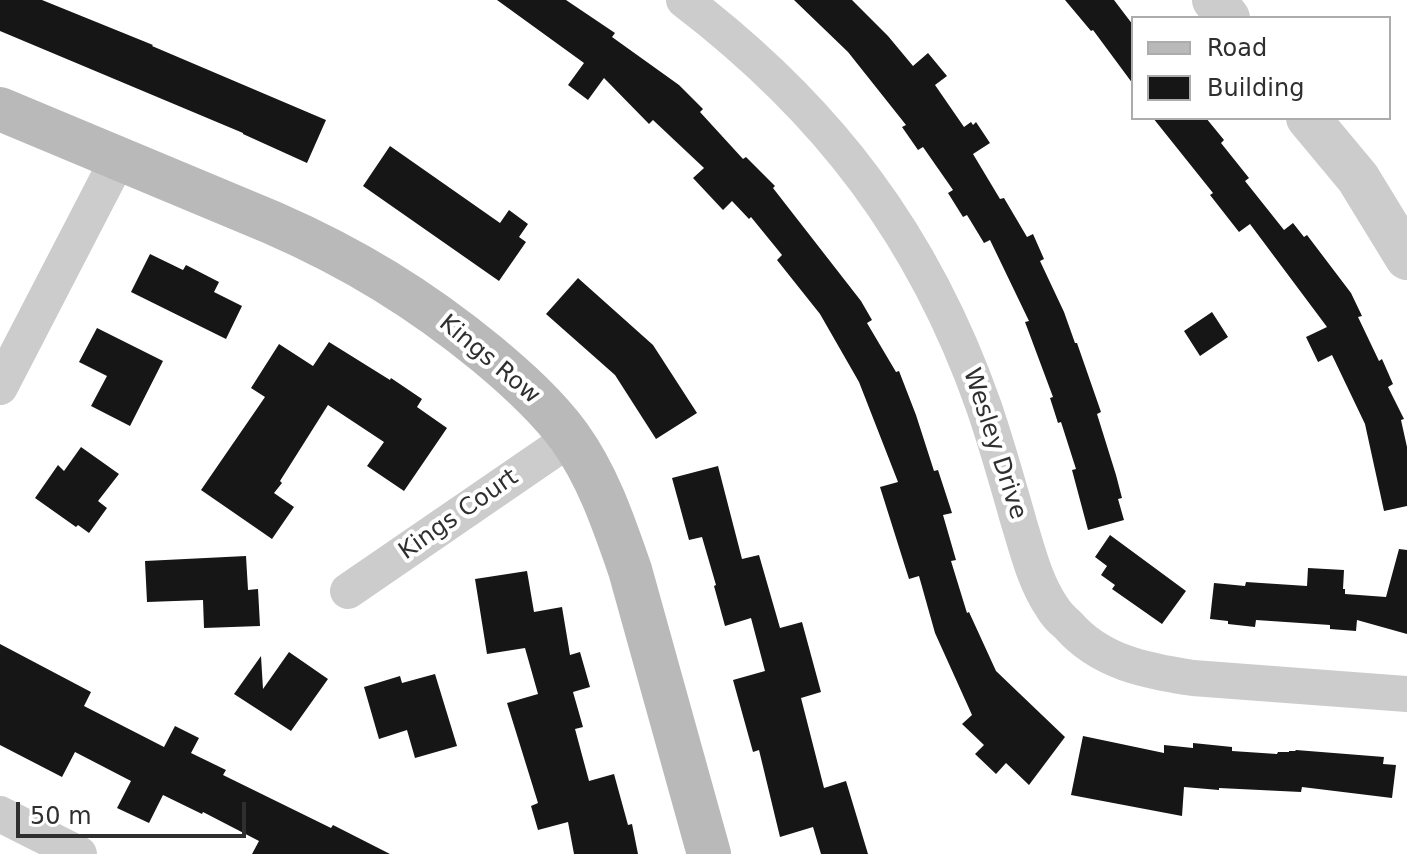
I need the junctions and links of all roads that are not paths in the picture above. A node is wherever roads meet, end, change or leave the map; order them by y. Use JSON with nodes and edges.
{"nodes":[{"id":1,"x":684,"y":0,"type":"edge"},
{"id":2,"x":1214,"y":0,"type":"edge"},
{"id":3,"x":1226,"y":16,"type":"edge"},
{"id":4,"x":0,"y":109,"type":"edge"},
{"id":5,"x":1310,"y":120,"type":"edge"},
{"id":6,"x":118,"y":159,"type":"junction"},
{"id":7,"x":1407,"y":258,"type":"edge"},
{"id":8,"x":0,"y":387,"type":"edge"},
{"id":9,"x":571,"y":438,"type":"junction"},
{"id":10,"x":348,"y":591,"type":"dead end"},
{"id":11,"x":1407,"y":694,"type":"edge"},
{"id":12,"x":0,"y":814,"type":"edge"},
{"id":13,"x":79,"y":854,"type":"edge"},
{"id":14,"x":709,"y":854,"type":"edge"}],
"edges":[{"from":1,"to":11,"type":"street","name":"Wesley Drive"},
{"from":2,"to":3,"type":"street"},
{"from":4,"to":6,"type":"main road","name":"Kings Row"},
{"from":5,"to":7,"type":"street"},
{"from":6,"to":8,"type":"street"},
{"from":6,"to":9,"type":"main road","name":"Kings Row"},
{"from":9,"to":10,"type":"street","name":"Kings Court"},
{"from":9,"to":14,"type":"main road","name":"Kings Row"},
{"from":12,"to":13,"type":"street"}]}
